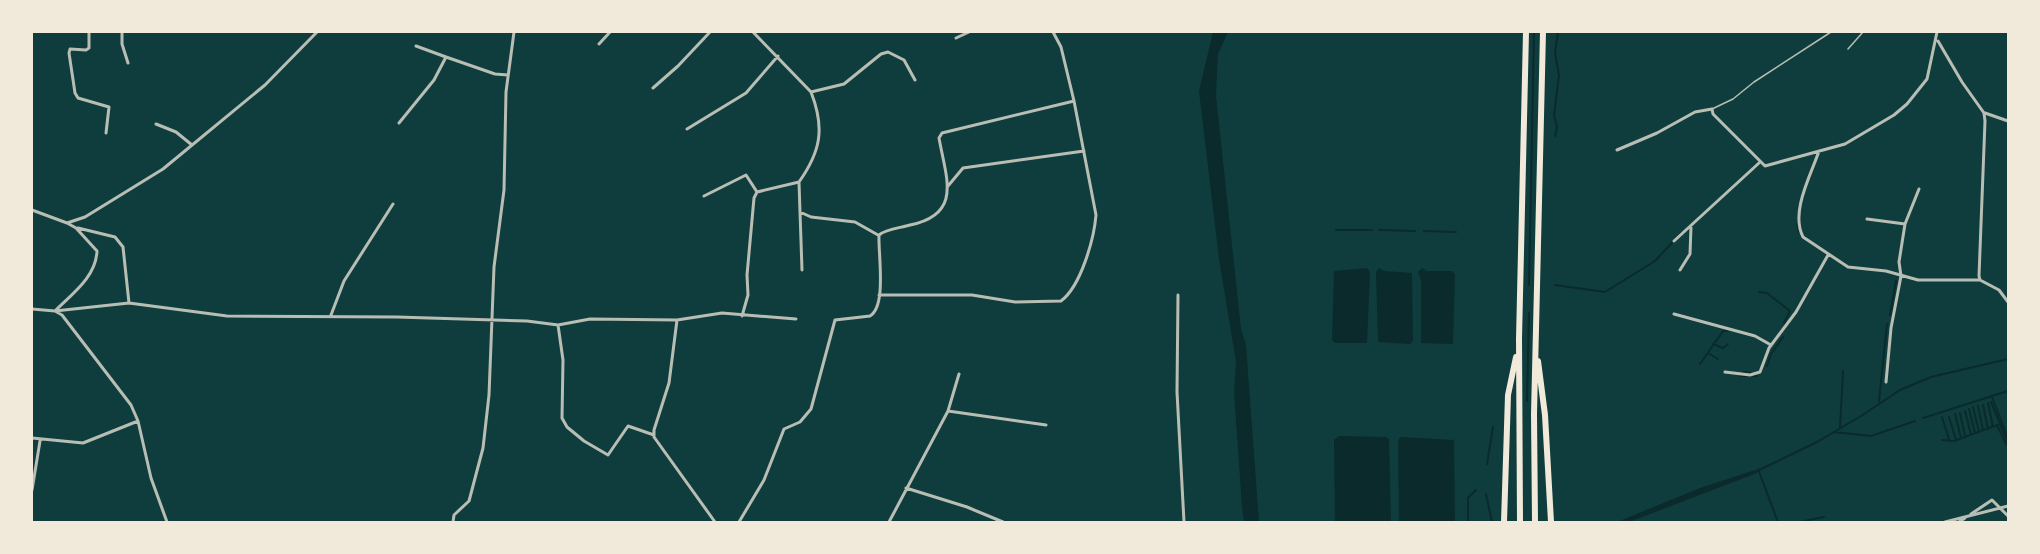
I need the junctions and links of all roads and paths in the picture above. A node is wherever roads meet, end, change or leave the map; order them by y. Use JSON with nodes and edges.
{"nodes":[{"id":1,"x":89,"y":32,"type":"edge"},
{"id":2,"x":122,"y":32,"type":"edge"},
{"id":3,"x":317,"y":32,"type":"edge"},
{"id":4,"x":514,"y":32,"type":"edge"},
{"id":5,"x":610,"y":32,"type":"edge"},
{"id":6,"x":710,"y":32,"type":"edge"},
{"id":7,"x":753,"y":32,"type":"edge"},
{"id":8,"x":969,"y":32,"type":"edge"},
{"id":9,"x":1053,"y":32,"type":"edge"},
{"id":10,"x":1526,"y":32,"type":"edge"},
{"id":11,"x":1543,"y":32,"type":"edge"},
{"id":12,"x":1831,"y":32,"type":"edge"},
{"id":13,"x":1863,"y":32,"type":"edge"},
{"id":14,"x":1937,"y":32,"type":"edge"},
{"id":15,"x":956,"y":38,"type":"dead end"},
{"id":16,"x":1937,"y":39,"type":"junction"},
{"id":17,"x":599,"y":44,"type":"dead end"},
{"id":18,"x":416,"y":46,"type":"dead end"},
{"id":19,"x":1848,"y":49,"type":"dead end"},
{"id":20,"x":778,"y":55,"type":"junction"},
{"id":21,"x":446,"y":57,"type":"junction"},
{"id":22,"x":128,"y":63,"type":"dead end"},
{"id":23,"x":508,"y":75,"type":"junction"},
{"id":24,"x":915,"y":80,"type":"dead end"},
{"id":25,"x":653,"y":88,"type":"dead end"},
{"id":26,"x":811,"y":92,"type":"junction"},
{"id":27,"x":1074,"y":101,"type":"junction"},
{"id":28,"x":1712,"y":109,"type":"junction"},
{"id":29,"x":1984,"y":113,"type":"junction"},
{"id":30,"x":2008,"y":121,"type":"edge"},
{"id":31,"x":399,"y":123,"type":"dead end"},
{"id":32,"x":156,"y":124,"type":"dead end"},
{"id":33,"x":687,"y":129,"type":"dead end"},
{"id":34,"x":106,"y":133,"type":"dead end"},
{"id":35,"x":192,"y":145,"type":"junction"},
{"id":36,"x":1617,"y":150,"type":"dead end"},
{"id":37,"x":1084,"y":151,"type":"junction"},
{"id":38,"x":1819,"y":151,"type":"junction"},
{"id":39,"x":1760,"y":163,"type":"junction"},
{"id":40,"x":799,"y":182,"type":"junction"},
{"id":41,"x":948,"y":186,"type":"junction"},
{"id":42,"x":1919,"y":189,"type":"dead end"},
{"id":43,"x":757,"y":192,"type":"junction"},
{"id":44,"x":704,"y":195,"type":"dead end"},
{"id":45,"x":393,"y":204,"type":"dead end"},
{"id":46,"x":32,"y":210,"type":"edge"},
{"id":47,"x":800,"y":212,"type":"junction"},
{"id":48,"x":1867,"y":219,"type":"dead end"},
{"id":49,"x":68,"y":223,"type":"junction"},
{"id":50,"x":1905,"y":224,"type":"junction"},
{"id":51,"x":1691,"y":226,"type":"junction"},
{"id":52,"x":76,"y":228,"type":"junction"},
{"id":53,"x":879,"y":235,"type":"junction"},
{"id":54,"x":1674,"y":241,"type":"dead end"},
{"id":55,"x":1828,"y":255,"type":"junction"},
{"id":56,"x":802,"y":270,"type":"dead end"},
{"id":57,"x":1680,"y":270,"type":"dead end"},
{"id":58,"x":1901,"y":276,"type":"junction"},
{"id":59,"x":1980,"y":280,"type":"junction"},
{"id":60,"x":879,"y":295,"type":"junction"},
{"id":61,"x":1178,"y":295,"type":"dead end"},
{"id":62,"x":2008,"y":302,"type":"edge"},
{"id":63,"x":129,"y":303,"type":"junction"},
{"id":64,"x":32,"y":309,"type":"edge"},
{"id":65,"x":55,"y":311,"type":"junction"},
{"id":66,"x":1674,"y":314,"type":"dead end"},
{"id":67,"x":332,"y":315,"type":"junction"},
{"id":68,"x":742,"y":316,"type":"junction"},
{"id":69,"x":796,"y":319,"type":"dead end"},
{"id":70,"x":490,"y":320,"type":"junction"},
{"id":71,"x":676,"y":320,"type":"junction"},
{"id":72,"x":558,"y":325,"type":"junction"},
{"id":73,"x":1519,"y":339,"type":"junction"},
{"id":74,"x":1536,"y":342,"type":"junction"},
{"id":75,"x":1771,"y":345,"type":"junction"},
{"id":76,"x":1725,"y":372,"type":"dead end"},
{"id":77,"x":959,"y":374,"type":"dead end"},
{"id":78,"x":1886,"y":382,"type":"dead end"},
{"id":79,"x":948,"y":411,"type":"junction"},
{"id":80,"x":138,"y":421,"type":"junction"},
{"id":81,"x":1046,"y":425,"type":"dead end"},
{"id":82,"x":654,"y":435,"type":"junction"},
{"id":83,"x":32,"y":438,"type":"edge"},
{"id":84,"x":40,"y":441,"type":"junction"},
{"id":85,"x":906,"y":488,"type":"junction"},
{"id":86,"x":32,"y":490,"type":"edge"},
{"id":87,"x":2008,"y":506,"type":"edge"},
{"id":88,"x":2008,"y":516,"type":"edge"},
{"id":89,"x":167,"y":522,"type":"edge"},
{"id":90,"x":453,"y":522,"type":"edge"},
{"id":91,"x":715,"y":522,"type":"edge"},
{"id":92,"x":739,"y":522,"type":"edge"},
{"id":93,"x":889,"y":522,"type":"edge"},
{"id":94,"x":1003,"y":522,"type":"edge"},
{"id":95,"x":1184,"y":522,"type":"edge"},
{"id":96,"x":1504,"y":522,"type":"edge"},
{"id":97,"x":1520,"y":522,"type":"edge"},
{"id":98,"x":1535,"y":522,"type":"edge"},
{"id":99,"x":1551,"y":522,"type":"edge"},
{"id":100,"x":1945,"y":522,"type":"edge"},
{"id":101,"x":1959,"y":522,"type":"edge"}],
"edges":[{"from":1,"to":34,"type":"street"},
{"from":2,"to":22,"type":"street"},
{"from":3,"to":35,"type":"street"},
{"from":4,"to":23,"type":"street"},
{"from":5,"to":17,"type":"street"},
{"from":6,"to":25,"type":"street"},
{"from":7,"to":20,"type":"street"},
{"from":8,"to":15,"type":"street"},
{"from":9,"to":27,"type":"street"},
{"from":10,"to":73,"type":"highway"},
{"from":11,"to":74,"type":"highway"},
{"from":12,"to":28,"type":"lane"},
{"from":13,"to":19,"type":"lane"},
{"from":14,"to":16,"type":"street"},
{"from":16,"to":29,"type":"street"},
{"from":16,"to":38,"type":"street"},
{"from":18,"to":21,"type":"street"},
{"from":20,"to":26,"type":"street"},
{"from":20,"to":33,"type":"street"},
{"from":21,"to":23,"type":"street"},
{"from":21,"to":31,"type":"street"},
{"from":23,"to":70,"type":"street"},
{"from":24,"to":26,"type":"street"},
{"from":26,"to":40,"type":"street"},
{"from":27,"to":37,"type":"street"},
{"from":27,"to":41,"type":"street"},
{"from":28,"to":36,"type":"street"},
{"from":28,"to":39,"type":"street"},
{"from":29,"to":30,"type":"street"},
{"from":29,"to":59,"type":"street"},
{"from":32,"to":35,"type":"street"},
{"from":35,"to":49,"type":"street"},
{"from":37,"to":41,"type":"street"},
{"from":37,"to":60,"type":"street"},
{"from":38,"to":39,"type":"street"},
{"from":38,"to":55,"type":"street"},
{"from":39,"to":51,"type":"street"},
{"from":40,"to":43,"type":"street"},
{"from":40,"to":47,"type":"street"},
{"from":41,"to":53,"type":"street"},
{"from":42,"to":50,"type":"street"},
{"from":43,"to":44,"type":"street"},
{"from":43,"to":68,"type":"street"},
{"from":45,"to":67,"type":"street"},
{"from":46,"to":49,"type":"street"},
{"from":47,"to":53,"type":"street"},
{"from":47,"to":56,"type":"street"},
{"from":48,"to":50,"type":"street"},
{"from":49,"to":52,"type":"street"},
{"from":50,"to":58,"type":"street"},
{"from":51,"to":54,"type":"street"},
{"from":51,"to":57,"type":"street"},
{"from":52,"to":63,"type":"street"},
{"from":52,"to":65,"type":"street"},
{"from":53,"to":60,"type":"street"},
{"from":55,"to":58,"type":"street"},
{"from":55,"to":75,"type":"street"},
{"from":58,"to":59,"type":"street"},
{"from":58,"to":78,"type":"street"},
{"from":59,"to":62,"type":"street"},
{"from":60,"to":92,"type":"street"},
{"from":61,"to":95,"type":"street"},
{"from":63,"to":65,"type":"street"},
{"from":63,"to":67,"type":"street"},
{"from":64,"to":65,"type":"street"},
{"from":65,"to":80,"type":"street"},
{"from":66,"to":75,"type":"street"},
{"from":67,"to":70,"type":"street"},
{"from":68,"to":69,"type":"street"},
{"from":68,"to":71,"type":"street"},
{"from":70,"to":72,"type":"street"},
{"from":70,"to":90,"type":"street"},
{"from":71,"to":72,"type":"street"},
{"from":71,"to":82,"type":"street"},
{"from":72,"to":82,"type":"street"},
{"from":73,"to":96,"type":"highway"},
{"from":73,"to":97,"type":"highway"},
{"from":74,"to":98,"type":"highway"},
{"from":74,"to":99,"type":"highway"},
{"from":75,"to":76,"type":"street"},
{"from":77,"to":79,"type":"street"},
{"from":79,"to":81,"type":"street"},
{"from":79,"to":85,"type":"street"},
{"from":80,"to":84,"type":"street"},
{"from":80,"to":89,"type":"street"},
{"from":82,"to":91,"type":"street"},
{"from":83,"to":84,"type":"street"},
{"from":84,"to":86,"type":"street"},
{"from":85,"to":93,"type":"street"},
{"from":85,"to":94,"type":"street"},
{"from":87,"to":100,"type":"street"},
{"from":88,"to":101,"type":"street"}]}
